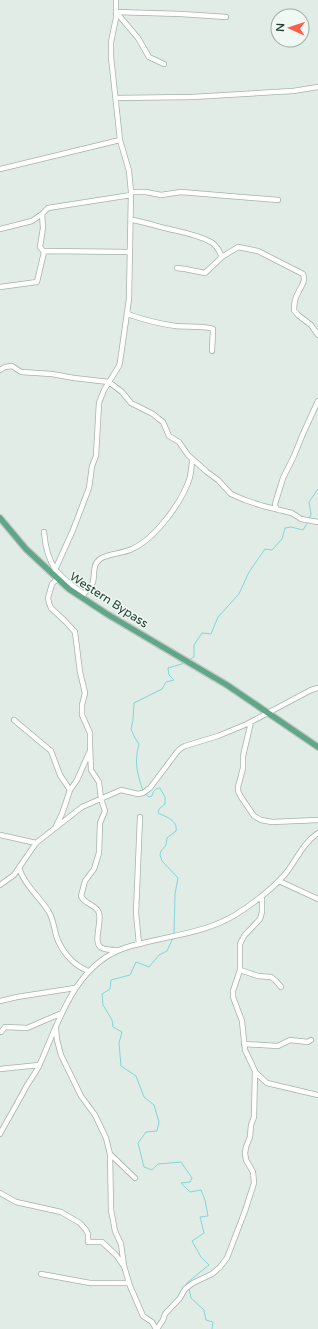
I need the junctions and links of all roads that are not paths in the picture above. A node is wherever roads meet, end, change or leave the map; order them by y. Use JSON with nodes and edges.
{"nodes":[{"id":1,"x":116,"y":0,"type":"edge"},
{"id":2,"x":116,"y":12,"type":"junction"},
{"id":3,"x":226,"y":17,"type":"dead end"},
{"id":4,"x":164,"y":64,"type":"dead end"},
{"id":5,"x":318,"y":87,"type":"edge"},
{"id":6,"x":116,"y":98,"type":"junction"},
{"id":7,"x":120,"y":140,"type":"junction"},
{"id":8,"x":0,"y":170,"type":"edge"},
{"id":9,"x":132,"y":193,"type":"junction"},
{"id":10,"x":278,"y":200,"type":"dead end"},
{"id":11,"x":42,"y":214,"type":"junction"},
{"id":12,"x":132,"y":220,"type":"junction"},
{"id":13,"x":0,"y":230,"type":"edge"},
{"id":14,"x":44,"y":252,"type":"junction"},
{"id":15,"x":130,"y":252,"type":"junction"},
{"id":16,"x":222,"y":257,"type":"junction"},
{"id":17,"x":177,"y":268,"type":"dead end"},
{"id":18,"x":0,"y":287,"type":"edge"},
{"id":19,"x":127,"y":312,"type":"junction"},
{"id":20,"x":318,"y":335,"type":"edge"},
{"id":21,"x":212,"y":351,"type":"dead end"},
{"id":22,"x":0,"y":370,"type":"edge"},
{"id":23,"x":109,"y":382,"type":"junction"},
{"id":24,"x":318,"y":401,"type":"edge"},
{"id":25,"x":192,"y":459,"type":"junction"},
{"id":26,"x":278,"y":510,"type":"junction"},
{"id":27,"x":0,"y":518,"type":"edge"},
{"id":28,"x":318,"y":522,"type":"edge"},
{"id":29,"x":44,"y":532,"type":"dead end"},
{"id":30,"x":55,"y":570,"type":"junction"},
{"id":31,"x":57,"y":579,"type":"junction"},
{"id":32,"x":318,"y":688,"type":"edge"},
{"id":33,"x":269,"y":713,"type":"junction"},
{"id":34,"x":14,"y":720,"type":"dead end"},
{"id":35,"x":251,"y":722,"type":"junction"},
{"id":36,"x":318,"y":747,"type":"edge"},
{"id":37,"x":90,"y":751,"type":"junction"},
{"id":38,"x":70,"y":790,"type":"junction"},
{"id":39,"x":101,"y":799,"type":"junction"},
{"id":40,"x":140,"y":817,"type":"dead end"},
{"id":41,"x":318,"y":820,"type":"edge"},
{"id":42,"x":55,"y":827,"type":"junction"},
{"id":43,"x":318,"y":833,"type":"edge"},
{"id":44,"x":0,"y":835,"type":"edge"},
{"id":45,"x":36,"y":843,"type":"junction"},
{"id":46,"x":19,"y":868,"type":"junction"},
{"id":47,"x":279,"y":881,"type":"junction"},
{"id":48,"x":0,"y":885,"type":"edge"},
{"id":49,"x":262,"y":896,"type":"junction"},
{"id":50,"x":318,"y":899,"type":"edge"},
{"id":51,"x":139,"y":944,"type":"junction"},
{"id":52,"x":118,"y":950,"type":"junction"},
{"id":53,"x":240,"y":970,"type":"junction"},
{"id":54,"x":88,"y":971,"type":"junction"},
{"id":55,"x":281,"y":987,"type":"dead end"},
{"id":56,"x":76,"y":988,"type":"junction"},
{"id":57,"x":0,"y":1001,"type":"edge"},
{"id":58,"x":62,"y":1013,"type":"junction"},
{"id":59,"x":56,"y":1028,"type":"junction"},
{"id":60,"x":1,"y":1032,"type":"dead end"},
{"id":61,"x":311,"y":1040,"type":"dead end"},
{"id":62,"x":244,"y":1044,"type":"junction"},
{"id":63,"x":39,"y":1066,"type":"junction"},
{"id":64,"x":0,"y":1069,"type":"edge"},
{"id":65,"x":255,"y":1071,"type":"junction"},
{"id":66,"x":318,"y":1095,"type":"edge"},
{"id":67,"x":0,"y":1134,"type":"edge"},
{"id":68,"x":110,"y":1154,"type":"junction"},
{"id":69,"x":135,"y":1178,"type":"dead end"},
{"id":70,"x":0,"y":1192,"type":"edge"},
{"id":71,"x":122,"y":1251,"type":"junction"},
{"id":72,"x":116,"y":1255,"type":"junction"},
{"id":73,"x":124,"y":1266,"type":"junction"},
{"id":74,"x":41,"y":1274,"type":"dead end"},
{"id":75,"x":129,"y":1283,"type":"junction"},
{"id":76,"x":156,"y":1329,"type":"edge"}],
"edges":[{"from":1,"to":2,"type":"street"},
{"from":2,"to":3,"type":"street"},
{"from":2,"to":4,"type":"street"},
{"from":2,"to":6,"type":"street"},
{"from":5,"to":6,"type":"street"},
{"from":6,"to":7,"type":"street"},
{"from":7,"to":8,"type":"street"},
{"from":7,"to":9,"type":"street"},
{"from":9,"to":10,"type":"street"},
{"from":9,"to":11,"type":"street"},
{"from":9,"to":12,"type":"street"},
{"from":11,"to":13,"type":"street"},
{"from":11,"to":14,"type":"street"},
{"from":12,"to":15,"type":"street"},
{"from":12,"to":16,"type":"street"},
{"from":14,"to":15,"type":"street"},
{"from":14,"to":18,"type":"street"},
{"from":15,"to":19,"type":"street"},
{"from":16,"to":17,"type":"street"},
{"from":16,"to":20,"type":"street"},
{"from":19,"to":21,"type":"street"},
{"from":19,"to":23,"type":"street"},
{"from":22,"to":23,"type":"street"},
{"from":23,"to":25,"type":"street"},
{"from":23,"to":30,"type":"street"},
{"from":24,"to":26,"type":"street"},
{"from":25,"to":26,"type":"street"},
{"from":25,"to":30,"type":"street"},
{"from":26,"to":28,"type":"street"},
{"from":27,"to":31,"type":"main road","name":"Western Bypass"},
{"from":29,"to":30,"type":"street"},
{"from":31,"to":33,"type":"main road","name":"Western Bypass"},
{"from":31,"to":37,"type":"street"},
{"from":32,"to":33,"type":"street"},
{"from":33,"to":35,"type":"street"},
{"from":33,"to":36,"type":"main road"},
{"from":34,"to":38,"type":"street"},
{"from":35,"to":39,"type":"street"},
{"from":35,"to":41,"type":"street"},
{"from":37,"to":38,"type":"street"},
{"from":37,"to":39,"type":"street"},
{"from":38,"to":42,"type":"street"},
{"from":39,"to":42,"type":"street"},
{"from":39,"to":52,"type":"street"},
{"from":40,"to":51,"type":"street"},
{"from":42,"to":45,"type":"street"},
{"from":43,"to":47,"type":"street"},
{"from":44,"to":45,"type":"street"},
{"from":45,"to":46,"type":"street"},
{"from":46,"to":48,"type":"street"},
{"from":46,"to":54,"type":"street"},
{"from":47,"to":49,"type":"street"},
{"from":47,"to":50,"type":"street"},
{"from":49,"to":51,"type":"street"},
{"from":49,"to":53,"type":"street"},
{"from":51,"to":52,"type":"street"},
{"from":52,"to":54,"type":"street"},
{"from":53,"to":55,"type":"street"},
{"from":53,"to":62,"type":"street"},
{"from":54,"to":56,"type":"street"},
{"from":56,"to":57,"type":"street"},
{"from":56,"to":58,"type":"street"},
{"from":58,"to":59,"type":"street"},
{"from":58,"to":60,"type":"street"},
{"from":59,"to":63,"type":"street"},
{"from":59,"to":68,"type":"street"},
{"from":61,"to":62,"type":"street"},
{"from":62,"to":65,"type":"street"},
{"from":63,"to":64,"type":"street"},
{"from":63,"to":67,"type":"street"},
{"from":65,"to":66,"type":"street"},
{"from":65,"to":76,"type":"street"},
{"from":68,"to":69,"type":"street"},
{"from":68,"to":71,"type":"street"},
{"from":70,"to":72,"type":"street"},
{"from":71,"to":72,"type":"street"},
{"from":71,"to":73,"type":"street"},
{"from":72,"to":73,"type":"street"},
{"from":73,"to":75,"type":"street"},
{"from":74,"to":75,"type":"street"},
{"from":75,"to":76,"type":"street"}]}
